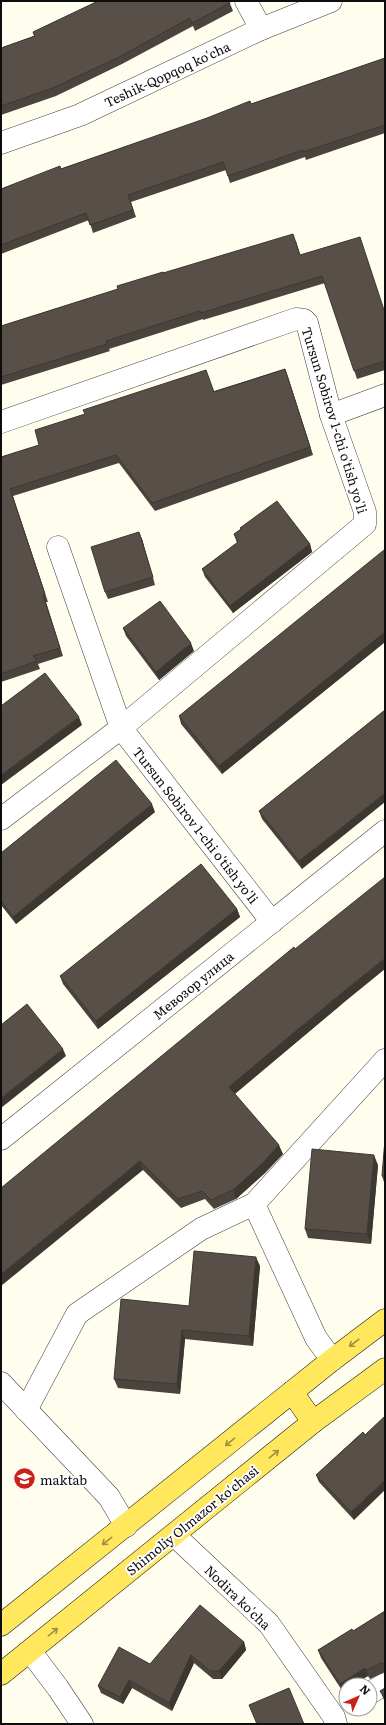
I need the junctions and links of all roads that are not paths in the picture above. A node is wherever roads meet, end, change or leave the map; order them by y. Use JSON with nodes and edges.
{"nodes":[{"id":1,"x":246,"y":1,"type":"edge"},
{"id":2,"x":332,"y":1,"type":"edge"},
{"id":3,"x":261,"y":29,"type":"junction"},
{"id":4,"x":1,"y":143,"type":"edge"},
{"id":5,"x":385,"y":395,"type":"edge"},
{"id":6,"x":331,"y":415,"type":"junction"},
{"id":7,"x":1,"y":422,"type":"edge"},
{"id":8,"x":58,"y":547,"type":"dead end"},
{"id":9,"x":122,"y":728,"type":"junction"},
{"id":10,"x":1,"y":819,"type":"edge"},
{"id":11,"x":385,"y":831,"type":"edge"},
{"id":12,"x":272,"y":922,"type":"junction"},
{"id":13,"x":385,"y":1060,"type":"edge"},
{"id":14,"x":1,"y":1139,"type":"edge"},
{"id":15,"x":254,"y":1204,"type":"junction"},
{"id":16,"x":385,"y":1320,"type":"edge"},
{"id":17,"x":332,"y":1360,"type":"junction"},
{"id":18,"x":385,"y":1369,"type":"edge"},
{"id":19,"x":1,"y":1383,"type":"edge"},
{"id":20,"x":292,"y":1392,"type":"junction"},
{"id":21,"x":26,"y":1410,"type":"junction"},
{"id":22,"x":313,"y":1422,"type":"junction"},
{"id":23,"x":126,"y":1526,"type":"junction"},
{"id":24,"x":174,"y":1536,"type":"junction"},
{"id":25,"x":1,"y":1625,"type":"edge"},
{"id":26,"x":30,"y":1651,"type":"junction"},
{"id":27,"x":1,"y":1674,"type":"edge"},
{"id":28,"x":338,"y":1716,"type":"edge"},
{"id":29,"x":82,"y":1724,"type":"edge"}],
"edges":[{"from":1,"to":3,"type":"street"},
{"from":2,"to":3,"type":"street","name":"Teshik-Qopqoq ko'cha"},
{"from":3,"to":4,"type":"street","name":"Teshik-Qopqoq ko'cha"},
{"from":5,"to":6,"type":"street"},
{"from":6,"to":7,"type":"street","name":"Tursun Sobirov 1-chi o'tish yo'li"},
{"from":6,"to":9,"type":"street","name":"Tursun Sobirov 1-chi o'tish yo'li"},
{"from":8,"to":9,"type":"street","name":"Tursun Sobirov 1-chi o'tish yo'li"},
{"from":9,"to":10,"type":"street","name":"Tursun Sobirov 1-chi o'tish yo'li"},
{"from":9,"to":12,"type":"street","name":"Tursun Sobirov 1-chi o'tish yo'li"},
{"from":11,"to":12,"type":"street","name":"Мевозор улица"},
{"from":12,"to":14,"type":"street","name":"Мевозор улица"},
{"from":13,"to":15,"type":"street"},
{"from":15,"to":17,"type":"street"},
{"from":15,"to":21,"type":"street"},
{"from":16,"to":17,"type":"main road","one_way":true},
{"from":17,"to":20,"type":"main road"},
{"from":18,"to":22,"type":"main road","name":"Shimoliy Olmazor ko'chasi"},
{"from":19,"to":21,"type":"street"},
{"from":20,"to":22,"type":"main road"},
{"from":20,"to":23,"type":"main road","one_way":true},
{"from":21,"to":23,"type":"street"},
{"from":24,"to":22,"type":"main road","name":"Shimoliy Olmazor ko'chasi","one_way":true},
{"from":23,"to":25,"type":"main road","one_way":true},
{"from":26,"to":24,"type":"main road","name":"Shimoliy Olmazor ko'chasi","one_way":true},
{"from":24,"to":28,"type":"street","name":"Nodira ko'cha"},
{"from":26,"to":27,"type":"main road","name":"Shimoliy Olmazor ko'chasi"},
{"from":26,"to":29,"type":"street"}]}
